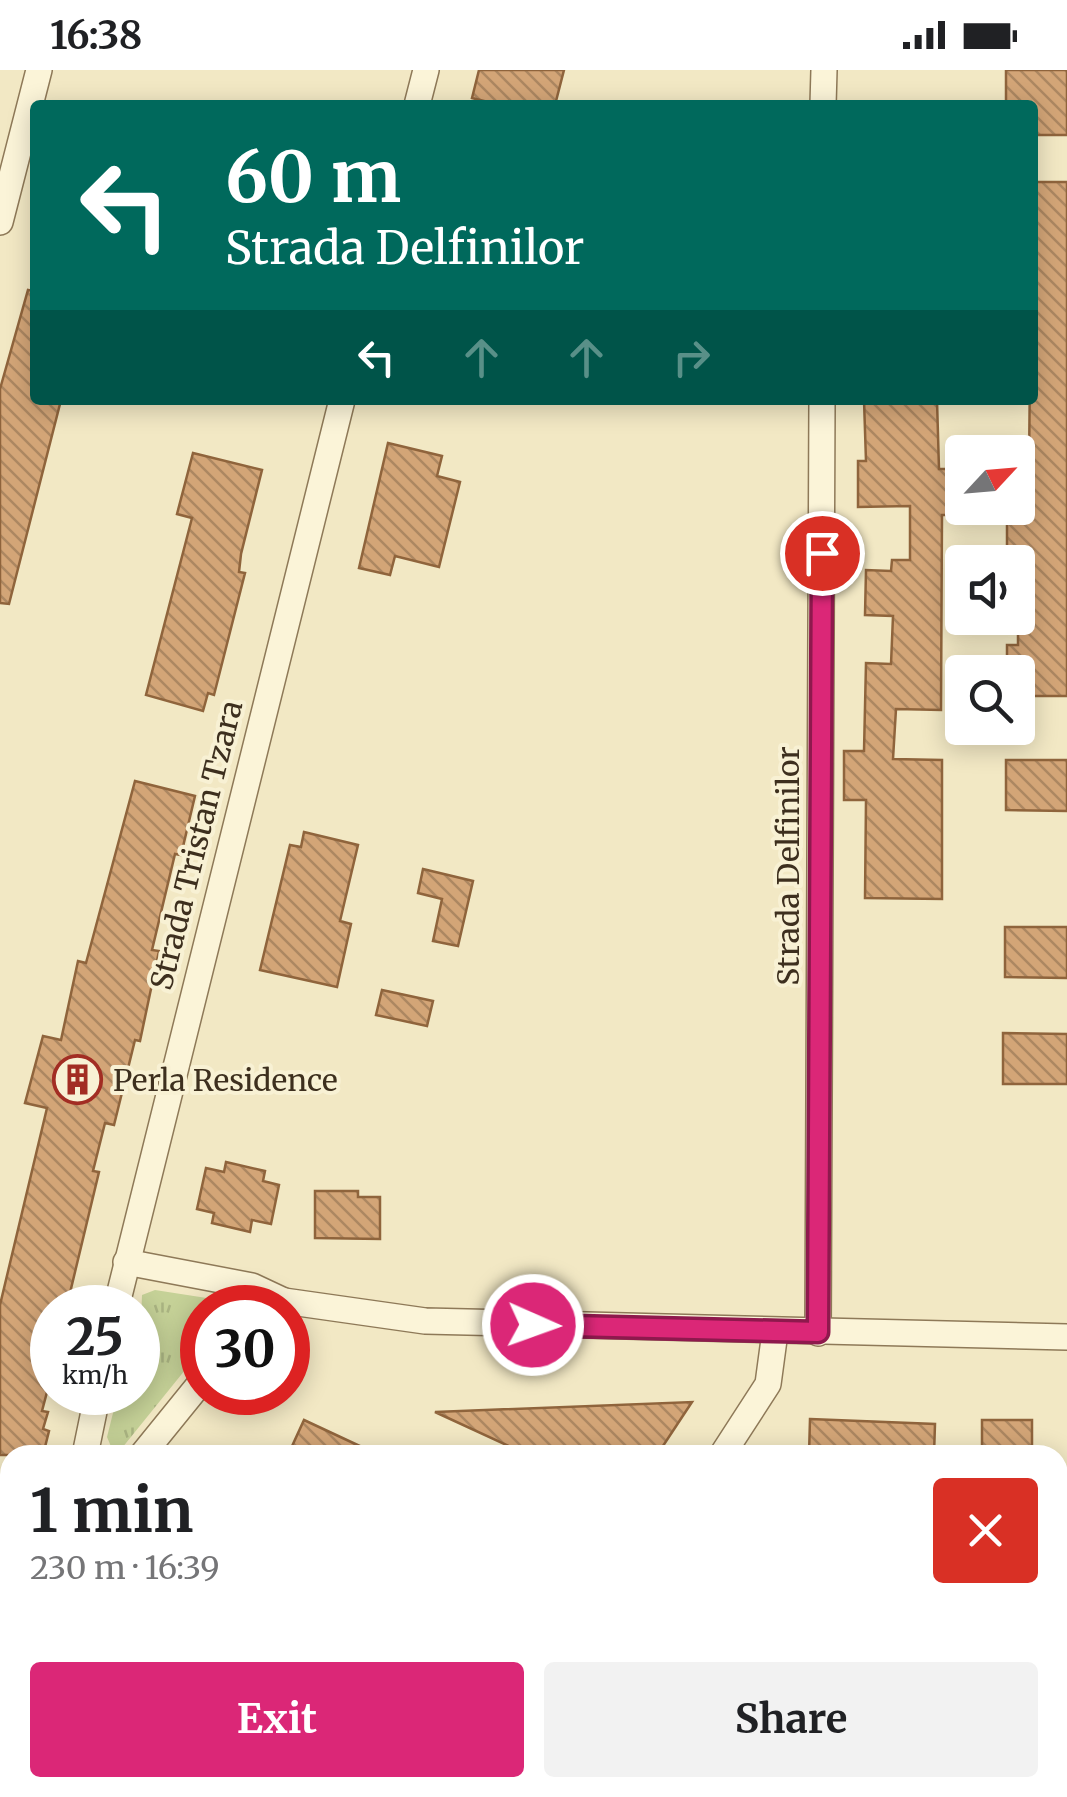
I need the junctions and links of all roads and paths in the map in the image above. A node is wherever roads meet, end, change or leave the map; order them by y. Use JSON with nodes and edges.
{"nodes":[{"id":1,"x":39,"y":70,"type":"edge"},
{"id":2,"x":426,"y":70,"type":"edge"},
{"id":3,"x":824,"y":70,"type":"edge"},
{"id":4,"x":31,"y":100,"type":"edge"},
{"id":5,"x":418,"y":100,"type":"edge"},
{"id":6,"x":824,"y":100,"type":"edge"},
{"id":7,"x":30,"y":105,"type":"edge"},
{"id":8,"x":0,"y":222,"type":"edge"},
{"id":9,"x":341,"y":405,"type":"edge"},
{"id":10,"x":822,"y":405,"type":"edge"},
{"id":11,"x":126,"y":1262,"type":"junction"},
{"id":12,"x":121,"y":1285,"type":"edge"},
{"id":13,"x":247,"y":1285,"type":"edge"},
{"id":14,"x":310,"y":1308,"type":"edge"},
{"id":15,"x":776,"y":1332,"type":"junction"},
{"id":16,"x":818,"y":1332,"type":"junction"},
{"id":17,"x":1067,"y":1337,"type":"edge"},
{"id":18,"x":180,"y":1408,"type":"edge"},
{"id":19,"x":93,"y":1415,"type":"edge"},
{"id":20,"x":87,"y":1445,"type":"edge"},
{"id":21,"x":150,"y":1445,"type":"edge"},
{"id":22,"x":728,"y":1445,"type":"edge"}],
"edges":[{"from":1,"to":4,"type":"street"},
{"from":2,"to":5,"type":"street"},
{"from":3,"to":6,"type":"street"},
{"from":7,"to":8,"type":"street"},
{"from":9,"to":11,"type":"street","name":"Strada Tristan Tzara"},
{"from":10,"to":16,"type":"street","name":"Strada Delfinilor"},
{"from":11,"to":12,"type":"street","name":"Strada Tristan Tzara"},
{"from":11,"to":13,"type":"street"},
{"from":14,"to":15,"type":"street"},
{"from":15,"to":16,"type":"street"},
{"from":15,"to":22,"type":"street"},
{"from":16,"to":17,"type":"street"},
{"from":18,"to":21,"type":"street"},
{"from":19,"to":20,"type":"street"}]}
